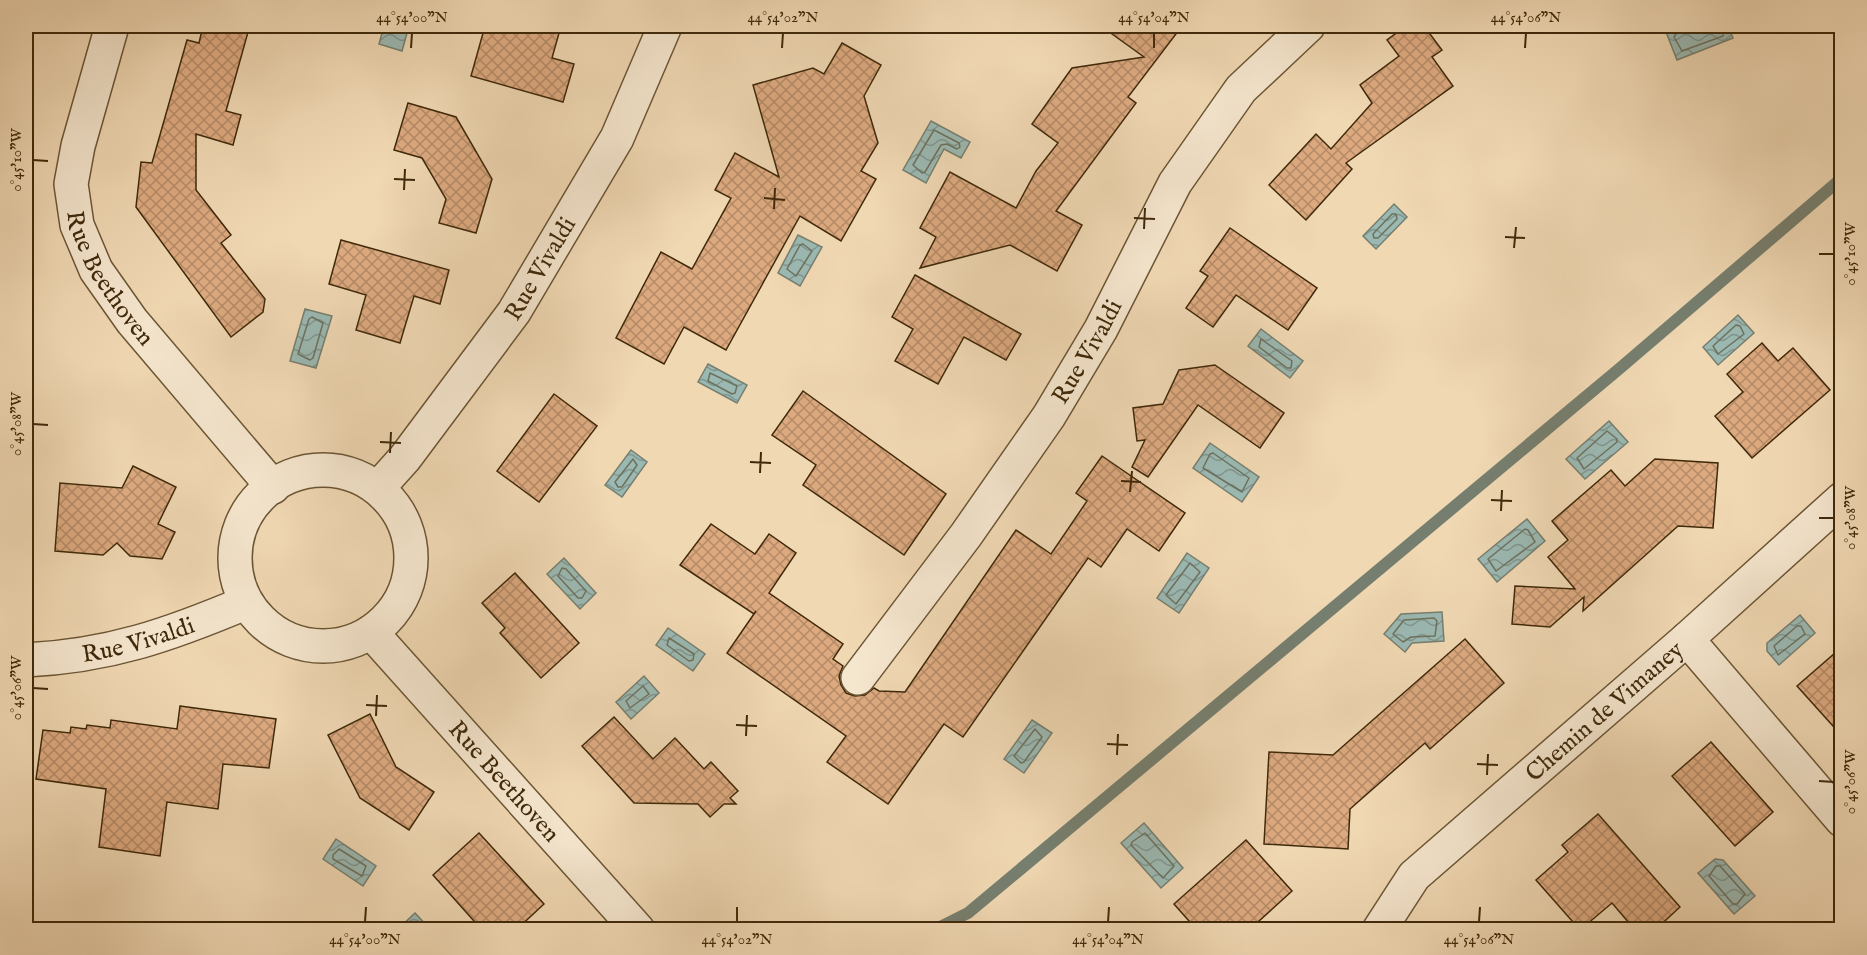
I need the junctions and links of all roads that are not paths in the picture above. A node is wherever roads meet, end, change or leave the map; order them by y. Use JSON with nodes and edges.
{"nodes":[{"id":1,"x":112,"y":26,"type":"edge"},
{"id":2,"x":665,"y":26,"type":"edge"},
{"id":3,"x":1308,"y":26,"type":"edge"},
{"id":4,"x":273,"y":488,"type":"junction"},
{"id":5,"x":378,"y":488,"type":"junction"},
{"id":6,"x":1842,"y":500,"type":"edge"},
{"id":7,"x":245,"y":603,"type":"junction"},
{"id":8,"x":371,"y":632,"type":"junction"},
{"id":9,"x":1687,"y":639,"type":"junction"},
{"id":10,"x":26,"y":660,"type":"edge"},
{"id":11,"x":858,"y":678,"type":"dead end"},
{"id":12,"x":1842,"y":820,"type":"edge"},
{"id":13,"x":638,"y":930,"type":"edge"},
{"id":14,"x":1379,"y":930,"type":"edge"}],
"edges":[{"from":1,"to":4,"type":"street","name":"Rue Beethoven"},
{"from":2,"to":5,"type":"street","name":"Rue Vivaldi"},
{"from":3,"to":11,"type":"street","name":"Rue Vivaldi"},
{"from":4,"to":5,"type":"street"},
{"from":4,"to":7,"type":"street"},
{"from":5,"to":8,"type":"street"},
{"from":6,"to":9,"type":"street","name":"Chemin de Vimaney"},
{"from":7,"to":8,"type":"street"},
{"from":7,"to":10,"type":"street","name":"Rue Vivaldi"},
{"from":8,"to":13,"type":"street","name":"Rue Beethoven"},
{"from":9,"to":12,"type":"street"},
{"from":9,"to":14,"type":"street","name":"Chemin de Vimaney"}]}
